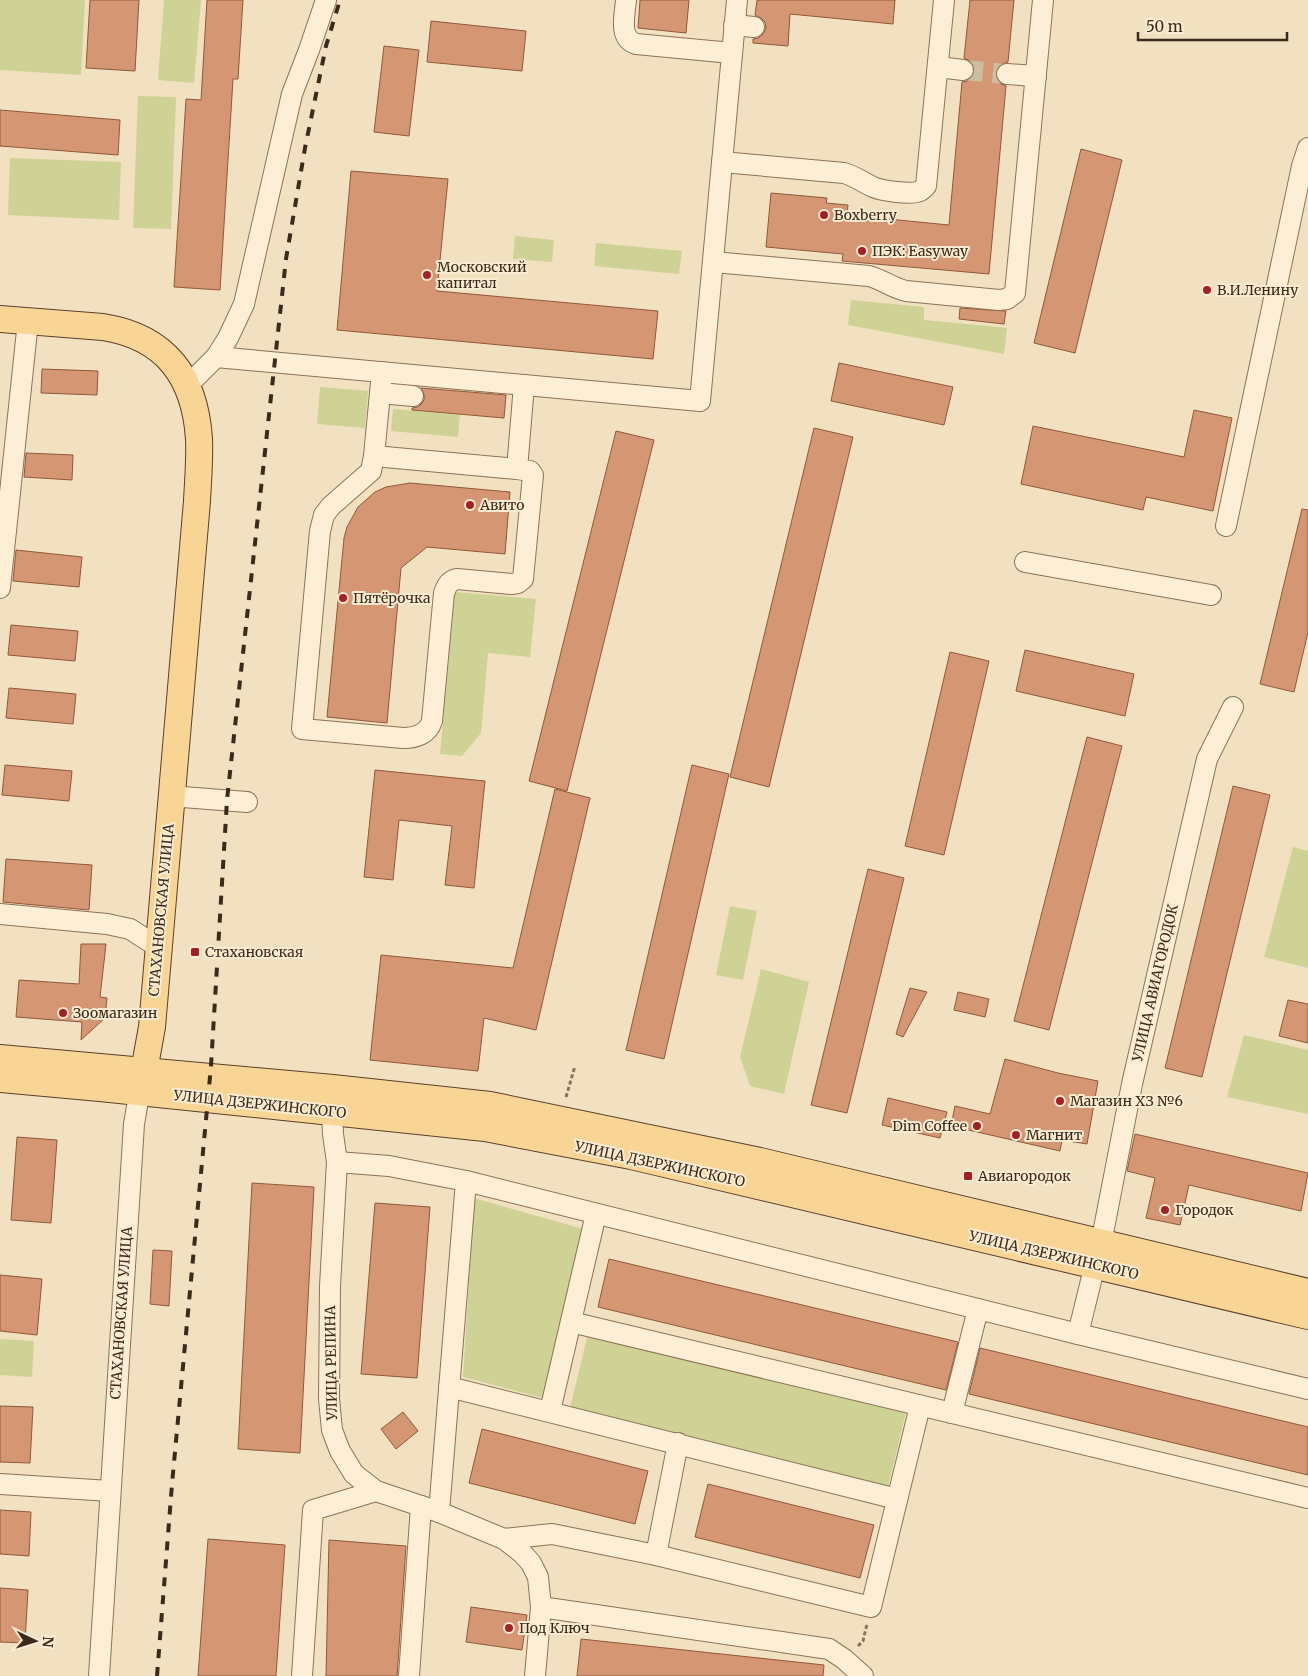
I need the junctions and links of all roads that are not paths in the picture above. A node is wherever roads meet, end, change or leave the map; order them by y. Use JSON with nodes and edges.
{"nodes":[{"id":1,"x":326,"y":0,"type":"edge"},
{"id":2,"x":626,"y":0,"type":"edge"},
{"id":3,"x":737,"y":0,"type":"edge"},
{"id":4,"x":944,"y":0,"type":"edge"},
{"id":5,"x":1043,"y":0,"type":"edge"},
{"id":6,"x":732,"y":53,"type":"junction"},
{"id":7,"x":938,"y":68,"type":"junction"},
{"id":8,"x":963,"y":70,"type":"tunnel mouth"},
{"id":9,"x":1007,"y":74,"type":"tunnel mouth"},
{"id":10,"x":1036,"y":76,"type":"junction"},
{"id":11,"x":1308,"y":148,"type":"edge"},
{"id":12,"x":722,"y":162,"type":"junction"},
{"id":13,"x":713,"y":262,"type":"junction"},
{"id":14,"x":0,"y":319,"type":"edge"},
{"id":15,"x":28,"y":321,"type":"junction"},
{"id":16,"x":216,"y":357,"type":"junction"},
{"id":17,"x":382,"y":372,"type":"junction"},
{"id":18,"x":188,"y":385,"type":"junction"},
{"id":19,"x":524,"y":385,"type":"junction"},
{"id":20,"x":380,"y":393,"type":"junction"},
{"id":21,"x":413,"y":396,"type":"dead end"},
{"id":22,"x":374,"y":456,"type":"junction"},
{"id":23,"x":517,"y":469,"type":"junction"},
{"id":24,"x":1226,"y":526,"type":"dead end"},
{"id":25,"x":1025,"y":562,"type":"dead end"},
{"id":26,"x":0,"y":588,"type":"edge"},
{"id":27,"x":1211,"y":595,"type":"dead end"},
{"id":28,"x":1233,"y":707,"type":"dead end"},
{"id":29,"x":170,"y":796,"type":"junction"},
{"id":30,"x":247,"y":802,"type":"dead end"},
{"id":31,"x":0,"y":914,"type":"edge"},
{"id":32,"x":158,"y":947,"type":"junction"},
{"id":33,"x":0,"y":1058,"type":"edge"},
{"id":34,"x":0,"y":1079,"type":"edge"},
{"id":35,"x":142,"y":1081,"type":"junction"},
{"id":36,"x":332,"y":1112,"type":"junction"},
{"id":37,"x":337,"y":1162,"type":"junction"},
{"id":38,"x":466,"y":1180,"type":"junction"},
{"id":39,"x":596,"y":1214,"type":"junction"},
{"id":40,"x":1098,"y":1254,"type":"junction"},
{"id":41,"x":1308,"y":1292,"type":"edge"},
{"id":42,"x":978,"y":1309,"type":"junction"},
{"id":43,"x":1308,"y":1316,"type":"edge"},
{"id":44,"x":571,"y":1322,"type":"junction"},
{"id":45,"x":1078,"y":1334,"type":"junction"},
{"id":46,"x":449,"y":1387,"type":"junction"},
{"id":47,"x":1308,"y":1389,"type":"edge"},
{"id":48,"x":920,"y":1406,"type":"junction"},
{"id":49,"x":550,"y":1411,"type":"junction"},
{"id":50,"x":952,"y":1413,"type":"junction"},
{"id":51,"x":678,"y":1443,"type":"junction"},
{"id":52,"x":0,"y":1484,"type":"edge"},
{"id":53,"x":110,"y":1491,"type":"junction"},
{"id":54,"x":376,"y":1491,"type":"junction"},
{"id":55,"x":1308,"y":1498,"type":"edge"},
{"id":56,"x":897,"y":1499,"type":"junction"},
{"id":57,"x":430,"y":1509,"type":"junction"},
{"id":58,"x":504,"y":1539,"type":"junction"},
{"id":59,"x":656,"y":1555,"type":"junction"},
{"id":60,"x":542,"y":1607,"type":"junction"},
{"id":61,"x":99,"y":1676,"type":"edge"},
{"id":62,"x":302,"y":1676,"type":"edge"},
{"id":63,"x":409,"y":1676,"type":"edge"},
{"id":64,"x":535,"y":1676,"type":"edge"},
{"id":65,"x":863,"y":1676,"type":"edge"}],
"edges":[{"from":1,"to":16,"type":"street"},
{"from":2,"to":6,"type":"street"},
{"from":3,"to":6,"type":"street"},
{"from":4,"to":7,"type":"street"},
{"from":5,"to":10,"type":"street"},
{"from":6,"to":12,"type":"street"},
{"from":7,"to":8,"type":"street"},
{"from":7,"to":12,"type":"street"},
{"from":9,"to":10,"type":"street"},
{"from":10,"to":13,"type":"street"},
{"from":11,"to":24,"type":"street"},
{"from":12,"to":13,"type":"street"},
{"from":13,"to":19,"type":"street"},
{"from":14,"to":15,"type":"main road","name":"СТАХАНОВСКАЯ УЛИЦА"},
{"from":15,"to":18,"type":"main road","name":"СТАХАНОВСКАЯ УЛИЦА"},
{"from":15,"to":26,"type":"street"},
{"from":16,"to":17,"type":"street"},
{"from":16,"to":18,"type":"street"},
{"from":17,"to":19,"type":"street"},
{"from":17,"to":20,"type":"street"},
{"from":18,"to":29,"type":"main road","name":"СТАХАНОВСКАЯ УЛИЦА"},
{"from":19,"to":23,"type":"street"},
{"from":20,"to":21,"type":"street"},
{"from":20,"to":22,"type":"street"},
{"from":22,"to":23,"type":"street"},
{"from":22,"to":23,"type":"street"},
{"from":25,"to":27,"type":"street"},
{"from":28,"to":40,"type":"street","name":"УЛИЦА АВИАГОРОДОК"},
{"from":29,"to":30,"type":"street"},
{"from":29,"to":32,"type":"main road","name":"СТАХАНОВСКАЯ УЛИЦА"},
{"from":31,"to":32,"type":"street"},
{"from":32,"to":35,"type":"main road","name":"СТАХАНОВСКАЯ УЛИЦА"},
{"from":33,"to":35,"type":"main road","name":"УЛИЦА ДЗЕРЖИНСКОГО"},
{"from":34,"to":35,"type":"main road","name":"УЛИЦА ДЗЕРЖИНСКОГО"},
{"from":35,"to":36,"type":"main road","name":"УЛИЦА ДЗЕРЖИНСКОГО"},
{"from":35,"to":40,"type":"main road","name":"УЛИЦА ДЗЕРЖИНСКОГО"},
{"from":35,"to":53,"type":"street","name":"СТАХАНОВСКАЯ УЛИЦА"},
{"from":36,"to":37,"type":"street","name":"УЛИЦА РЕПИНА"},
{"from":36,"to":40,"type":"main road","name":"УЛИЦА ДЗЕРЖИНСКОГО"},
{"from":37,"to":38,"type":"street"},
{"from":37,"to":54,"type":"street","name":"УЛИЦА РЕПИНА"},
{"from":38,"to":39,"type":"street"},
{"from":38,"to":46,"type":"street"},
{"from":39,"to":42,"type":"street"},
{"from":39,"to":44,"type":"street"},
{"from":40,"to":41,"type":"main road","name":"УЛИЦА ДЗЕРЖИНСКОГО"},
{"from":40,"to":43,"type":"main road","name":"УЛИЦА ДЗЕРЖИНСКОГО"},
{"from":40,"to":45,"type":"street","name":"УЛИЦА АВИАГОРОДОК"},
{"from":42,"to":45,"type":"street"},
{"from":42,"to":50,"type":"street"},
{"from":44,"to":48,"type":"street"},
{"from":44,"to":49,"type":"street"},
{"from":45,"to":47,"type":"street"},
{"from":46,"to":49,"type":"street"},
{"from":46,"to":57,"type":"street"},
{"from":48,"to":50,"type":"street"},
{"from":48,"to":56,"type":"street"},
{"from":49,"to":51,"type":"street"},
{"from":50,"to":55,"type":"street"},
{"from":51,"to":56,"type":"street"},
{"from":51,"to":59,"type":"street"},
{"from":52,"to":53,"type":"street"},
{"from":53,"to":61,"type":"street","name":"СТАХАНОВСКАЯ УЛИЦА"},
{"from":54,"to":57,"type":"street","name":"УЛИЦА РЕПИНА"},
{"from":54,"to":62,"type":"street"},
{"from":56,"to":59,"type":"street"},
{"from":57,"to":58,"type":"street","name":"УЛИЦА РЕПИНА"},
{"from":57,"to":63,"type":"street"},
{"from":58,"to":59,"type":"street"},
{"from":58,"to":60,"type":"street","name":"УЛИЦА РЕПИНА"},
{"from":60,"to":64,"type":"street","name":"УЛИЦА РЕПИНА"},
{"from":60,"to":65,"type":"street"}]}
